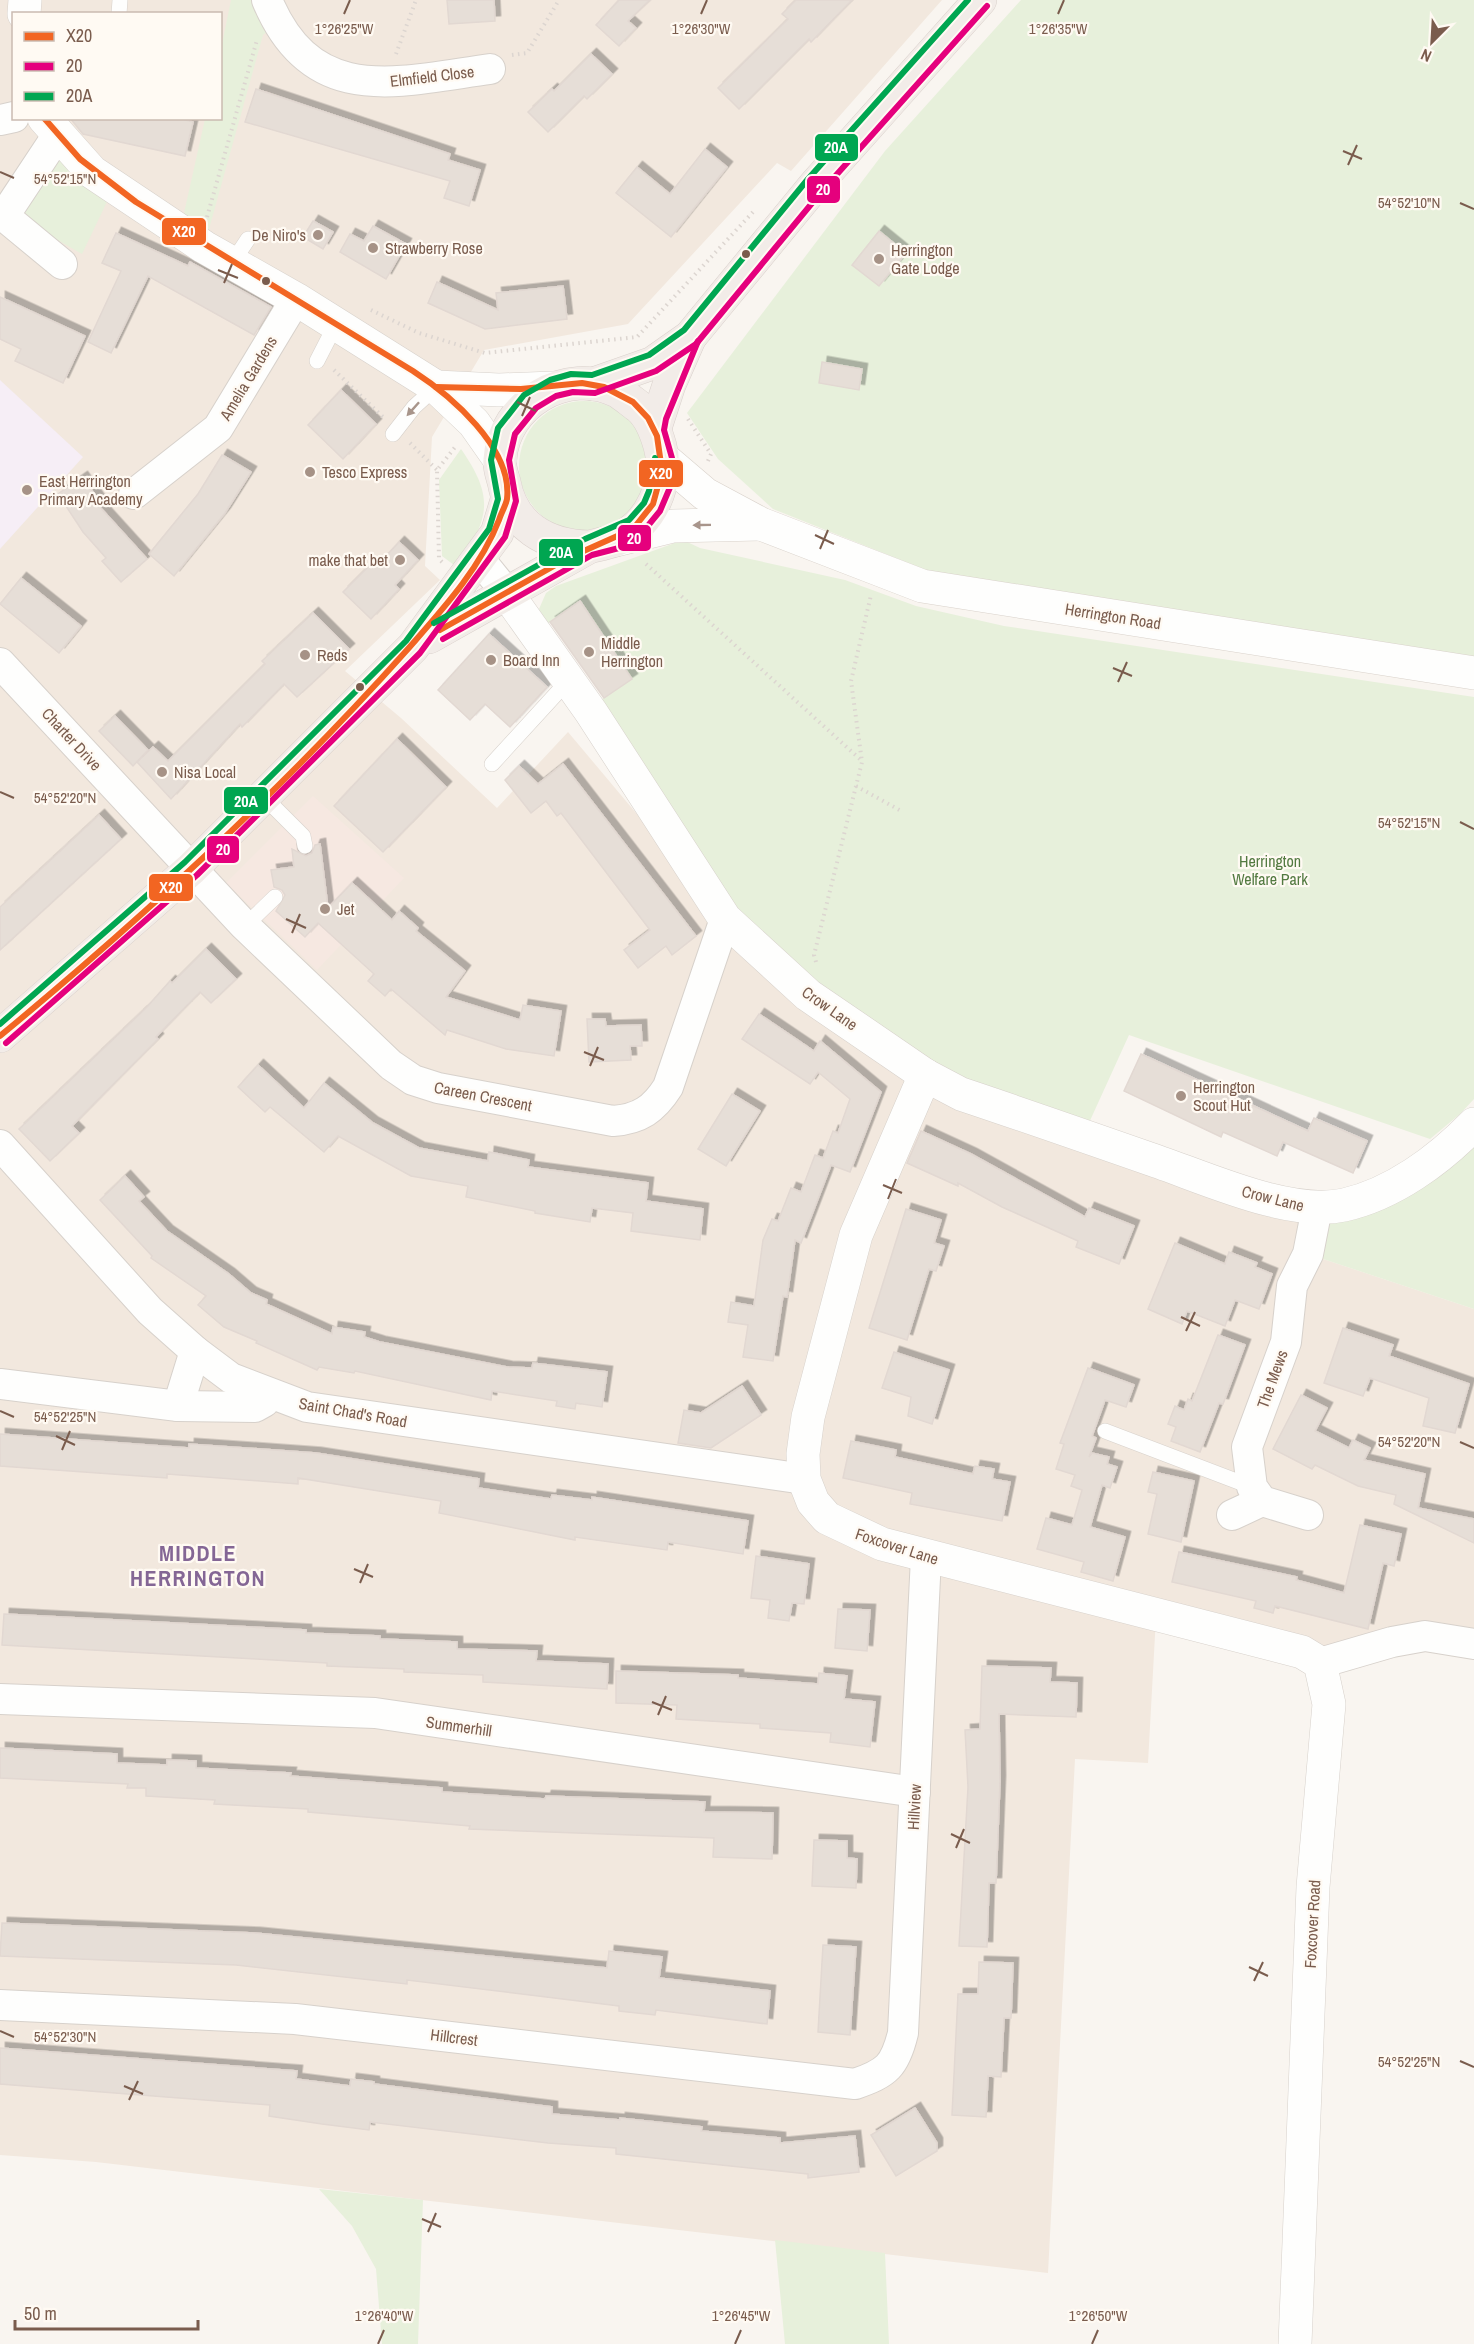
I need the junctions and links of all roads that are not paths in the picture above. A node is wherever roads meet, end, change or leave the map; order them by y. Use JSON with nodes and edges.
{"nodes":[{"id":1,"x":981,"y":0,"type":"edge"},
{"id":2,"x":272,"y":12,"type":"edge"},
{"id":3,"x":490,"y":69,"type":"road end"},
{"id":4,"x":50,"y":127,"type":"edge"},
{"id":5,"x":62,"y":264,"type":"dead end"},
{"id":6,"x":296,"y":299,"type":"junction"},
{"id":7,"x":336,"y":324,"type":"junction"},
{"id":8,"x":690,"y":337,"type":"junction"},
{"id":9,"x":318,"y":358,"type":"road end"},
{"id":10,"x":593,"y":384,"type":"junction"},
{"id":11,"x":436,"y":387,"type":"junction"},
{"id":12,"x":553,"y":388,"type":"junction"},
{"id":13,"x":655,"y":428,"type":"junction"},
{"id":14,"x":394,"y":432,"type":"road end"},
{"id":15,"x":664,"y":459,"type":"junction"},
{"id":16,"x":500,"y":460,"type":"junction"},
{"id":17,"x":134,"y":494,"type":"dead end"},
{"id":18,"x":507,"y":500,"type":"junction"},
{"id":19,"x":761,"y":524,"type":"junction"},
{"id":20,"x":603,"y":543,"type":"junction"},
{"id":21,"x":471,"y":572,"type":"junction"},
{"id":22,"x":506,"y":592,"type":"junction"},
{"id":23,"x":413,"y":647,"type":"junction"},
{"id":24,"x":0,"y":663,"type":"edge"},
{"id":25,"x":1474,"y":673,"type":"edge"},
{"id":26,"x":567,"y":682,"type":"junction"},
{"id":27,"x":492,"y":764,"type":"dead end"},
{"id":28,"x":264,"y":797,"type":"junction"},
{"id":29,"x":305,"y":846,"type":"dead end"},
{"id":30,"x":191,"y":869,"type":"junction"},
{"id":31,"x":275,"y":897,"type":"dead end"},
{"id":32,"x":725,"y":919,"type":"junction"},
{"id":33,"x":245,"y":926,"type":"junction"},
{"id":34,"x":0,"y":1036,"type":"edge"},
{"id":35,"x":925,"y":1075,"type":"junction"},
{"id":36,"x":1474,"y":1124,"type":"edge"},
{"id":37,"x":0,"y":1145,"type":"edge"},
{"id":38,"x":1317,"y":1208,"type":"junction"},
{"id":39,"x":195,"y":1351,"type":"junction"},
{"id":40,"x":0,"y":1384,"type":"edge"},
{"id":41,"x":267,"y":1393,"type":"junction"},
{"id":42,"x":178,"y":1406,"type":"junction"},
{"id":43,"x":1105,"y":1431,"type":"dead end"},
{"id":44,"x":804,"y":1479,"type":"junction"},
{"id":45,"x":1257,"y":1494,"type":"junction"},
{"id":46,"x":1232,"y":1515,"type":"dead end"},
{"id":47,"x":1308,"y":1515,"type":"dead end"},
{"id":48,"x":926,"y":1557,"type":"junction"},
{"id":49,"x":1474,"y":1644,"type":"edge"},
{"id":50,"x":1320,"y":1663,"type":"junction"},
{"id":51,"x":0,"y":1698,"type":"edge"},
{"id":52,"x":915,"y":1792,"type":"junction"},
{"id":53,"x":0,"y":2005,"type":"edge"},
{"id":54,"x":897,"y":2057,"type":"joint"},
{"id":55,"x":1295,"y":2344,"type":"edge"}],
"edges":[{"from":1,"to":8,"type":"highway"},
{"from":2,"to":3,"type":"street","name":"Elmfield Close"},
{"from":4,"to":5,"type":"street"},
{"from":4,"to":6,"type":"street"},
{"from":6,"to":7,"type":"street"},
{"from":6,"to":17,"type":"street","name":"Amelia Gardens"},
{"from":7,"to":9,"type":"lane"},
{"from":7,"to":11,"type":"street"},
{"from":8,"to":10,"type":"highway"},
{"from":8,"to":13,"type":"highway"},
{"from":10,"to":12,"type":"highway"},
{"from":10,"to":13,"type":"highway"},
{"from":11,"to":12,"type":"street"},
{"from":11,"to":14,"type":"lane","one_way":true},
{"from":11,"to":16,"type":"street"},
{"from":12,"to":16,"type":"highway"},
{"from":13,"to":15,"type":"highway"},
{"from":15,"to":19,"type":"street","name":"Herrington Road"},
{"from":15,"to":20,"type":"highway"},
{"from":16,"to":18,"type":"highway"},
{"from":18,"to":20,"type":"highway"},
{"from":18,"to":21,"type":"highway"},
{"from":19,"to":20,"type":"street","name":"Herrington Road","one_way":true},
{"from":19,"to":25,"type":"street","name":"Herrington Road"},
{"from":20,"to":22,"type":"highway"},
{"from":21,"to":22,"type":"street"},
{"from":21,"to":23,"type":"highway"},
{"from":22,"to":23,"type":"highway"},
{"from":22,"to":26,"type":"street","name":"Crow Lane"},
{"from":23,"to":28,"type":"highway"},
{"from":24,"to":30,"type":"street","name":"Charter Drive"},
{"from":26,"to":27,"type":"lane"},
{"from":26,"to":32,"type":"street","name":"Crow Lane"},
{"from":28,"to":29,"type":"lane"},
{"from":28,"to":30,"type":"highway"},
{"from":30,"to":33,"type":"street","name":"Careen Crescent"},
{"from":30,"to":34,"type":"highway"},
{"from":31,"to":33,"type":"lane"},
{"from":32,"to":33,"type":"street","name":"Careen Crescent"},
{"from":32,"to":35,"type":"street","name":"Crow Lane"},
{"from":35,"to":38,"type":"street","name":"Crow Lane"},
{"from":35,"to":44,"type":"street","name":"Foxcover Lane"},
{"from":36,"to":38,"type":"street"},
{"from":37,"to":39,"type":"street","name":"Saint Chad's Road"},
{"from":38,"to":45,"type":"street","name":"The Mews"},
{"from":39,"to":41,"type":"street","name":"Saint Chad's Road"},
{"from":39,"to":42,"type":"street"},
{"from":40,"to":42,"type":"street"},
{"from":41,"to":42,"type":"street"},
{"from":41,"to":44,"type":"street","name":"Saint Chad's Road"},
{"from":43,"to":45,"type":"lane"},
{"from":44,"to":48,"type":"street","name":"Foxcover Lane"},
{"from":45,"to":46,"type":"street"},
{"from":45,"to":47,"type":"street"},
{"from":48,"to":50,"type":"street","name":"Foxcover Lane"},
{"from":48,"to":52,"type":"street","name":"Hillview"},
{"from":49,"to":50,"type":"street"},
{"from":50,"to":55,"type":"street","name":"Foxcover Road"},
{"from":51,"to":52,"type":"street","name":"Summerhill"},
{"from":52,"to":54,"type":"street","name":"Hillview"},
{"from":53,"to":54,"type":"street","name":"Hillcrest"}]}
